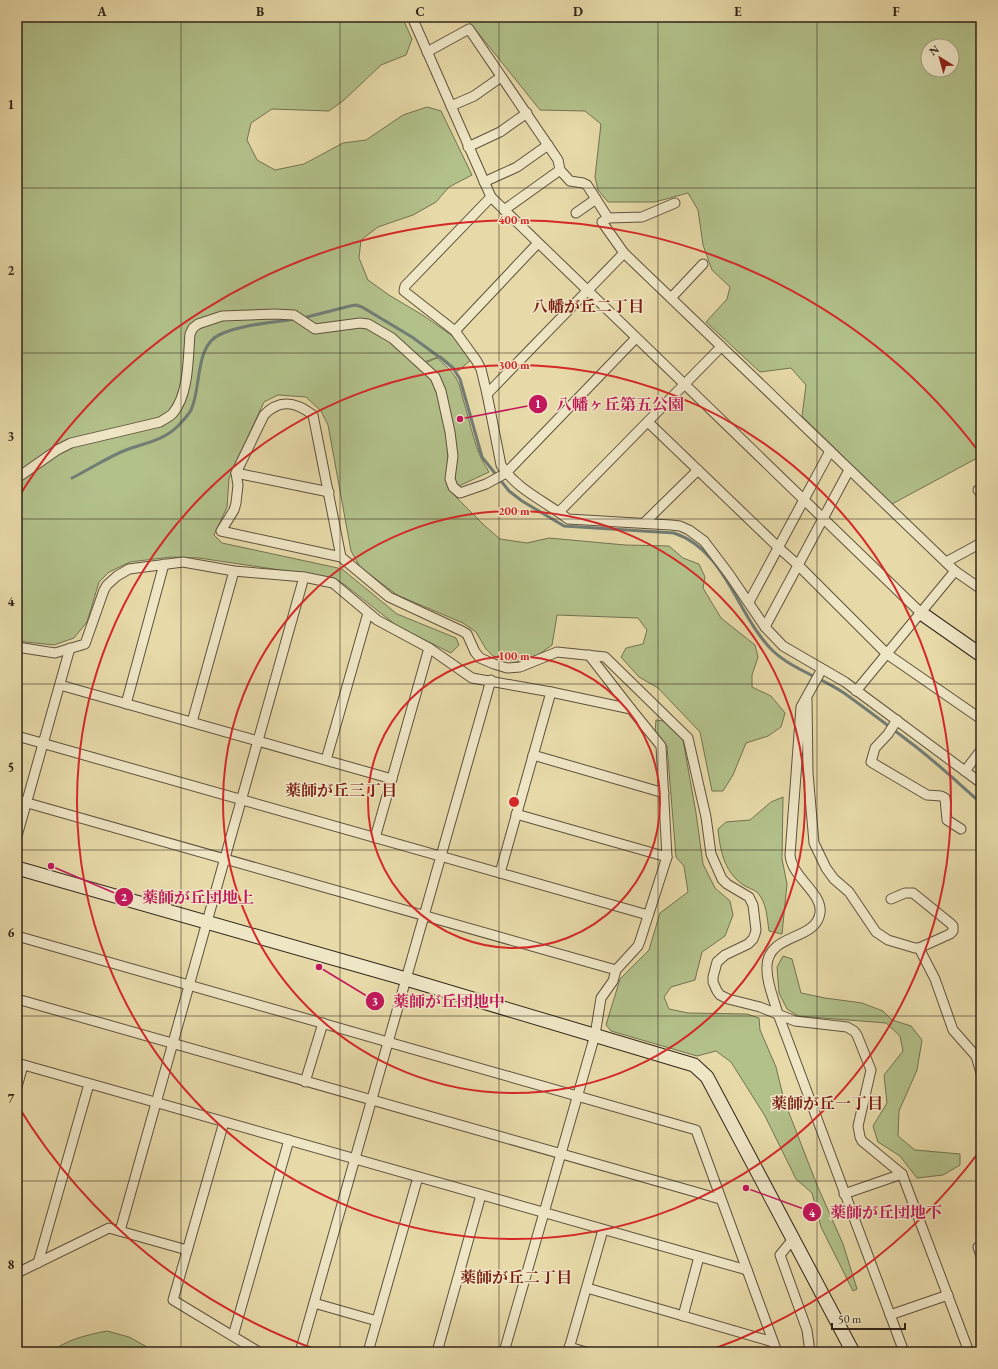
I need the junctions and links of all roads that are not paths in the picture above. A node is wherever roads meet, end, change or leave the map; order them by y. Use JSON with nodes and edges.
{"nodes":[{"id":1,"x":412,"y":17,"type":"edge"},
{"id":2,"x":427,"y":52,"type":"junction"},
{"id":3,"x":502,"y":77,"type":"junction"},
{"id":4,"x":451,"y":106,"type":"junction"},
{"id":5,"x":527,"y":113,"type":"junction"},
{"id":6,"x":548,"y":145,"type":"junction"},
{"id":7,"x":468,"y":147,"type":"junction"},
{"id":8,"x":560,"y":170,"type":"junction"},
{"id":9,"x":484,"y":182,"type":"junction"},
{"id":10,"x":490,"y":197,"type":"junction"},
{"id":11,"x":596,"y":199,"type":"junction"},
{"id":12,"x":675,"y":203,"type":"dead end"},
{"id":13,"x":504,"y":210,"type":"junction"},
{"id":14,"x":576,"y":213,"type":"dead end"},
{"id":15,"x":608,"y":218,"type":"junction"},
{"id":16,"x":538,"y":243,"type":"junction"},
{"id":17,"x":624,"y":254,"type":"junction"},
{"id":18,"x":703,"y":264,"type":"dead end"},
{"id":19,"x":588,"y":291,"type":"junction"},
{"id":20,"x":671,"y":298,"type":"junction"},
{"id":21,"x":455,"y":331,"type":"junction"},
{"id":22,"x":636,"y":338,"type":"junction"},
{"id":23,"x":721,"y":347,"type":"junction"},
{"id":24,"x":684,"y":384,"type":"junction"},
{"id":25,"x":487,"y":394,"type":"junction"},
{"id":26,"x":648,"y":422,"type":"junction"},
{"id":27,"x":830,"y":451,"type":"junction"},
{"id":28,"x":698,"y":470,"type":"junction"},
{"id":29,"x":849,"y":470,"type":"junction"},
{"id":30,"x":236,"y":473,"type":"junction"},
{"id":31,"x":506,"y":473,"type":"junction"},
{"id":32,"x":17,"y":478,"type":"edge"},
{"id":33,"x":328,"y":492,"type":"junction"},
{"id":34,"x":804,"y":499,"type":"junction"},
{"id":35,"x":559,"y":512,"type":"junction"},
{"id":36,"x":824,"y":519,"type":"junction"},
{"id":37,"x":644,"y":523,"type":"junction"},
{"id":38,"x":981,"y":543,"type":"edge"},
{"id":39,"x":779,"y":548,"type":"junction"},
{"id":40,"x":341,"y":557,"type":"junction"},
{"id":41,"x":946,"y":562,"type":"junction"},
{"id":42,"x":164,"y":564,"type":"junction"},
{"id":43,"x":798,"y":565,"type":"junction"},
{"id":44,"x":234,"y":571,"type":"junction"},
{"id":45,"x":955,"y":571,"type":"junction"},
{"id":46,"x":304,"y":577,"type":"junction"},
{"id":47,"x":981,"y":589,"type":"edge"},
{"id":48,"x":748,"y":602,"type":"junction"},
{"id":49,"x":368,"y":612,"type":"junction"},
{"id":50,"x":921,"y":613,"type":"junction"},
{"id":51,"x":765,"y":627,"type":"junction"},
{"id":52,"x":17,"y":647,"type":"edge"},
{"id":53,"x":70,"y":648,"type":"junction"},
{"id":54,"x":429,"y":648,"type":"junction"},
{"id":55,"x":887,"y":654,"type":"junction"},
{"id":56,"x":589,"y":655,"type":"junction"},
{"id":57,"x":981,"y":655,"type":"edge"},
{"id":58,"x":821,"y":672,"type":"junction"},
{"id":59,"x":491,"y":680,"type":"junction"},
{"id":60,"x":60,"y":685,"type":"junction"},
{"id":61,"x":856,"y":691,"type":"junction"},
{"id":62,"x":551,"y":692,"type":"junction"},
{"id":63,"x":807,"y":698,"type":"junction"},
{"id":64,"x":126,"y":704,"type":"junction"},
{"id":65,"x":631,"y":709,"type":"junction"},
{"id":66,"x":981,"y":719,"type":"edge"},
{"id":67,"x":192,"y":722,"type":"junction"},
{"id":68,"x":896,"y":722,"type":"junction"},
{"id":69,"x":17,"y":736,"type":"edge"},
{"id":70,"x":258,"y":741,"type":"junction"},
{"id":71,"x":43,"y":744,"type":"junction"},
{"id":72,"x":981,"y":750,"type":"edge"},
{"id":73,"x":533,"y":755,"type":"junction"},
{"id":74,"x":326,"y":760,"type":"junction"},
{"id":75,"x":966,"y":771,"type":"junction"},
{"id":76,"x":392,"y":779,"type":"junction"},
{"id":77,"x":981,"y":783,"type":"edge"},
{"id":78,"x":664,"y":793,"type":"junction"},
{"id":79,"x":242,"y":800,"type":"junction"},
{"id":80,"x":22,"y":801,"type":"edge"},
{"id":81,"x":516,"y":814,"type":"junction"},
{"id":82,"x":960,"y":829,"type":"dead end"},
{"id":83,"x":17,"y":836,"type":"edge"},
{"id":84,"x":375,"y":838,"type":"junction"},
{"id":85,"x":441,"y":857,"type":"junction"},
{"id":86,"x":667,"y":857,"type":"junction"},
{"id":87,"x":225,"y":859,"type":"junction"},
{"id":88,"x":17,"y":868,"type":"edge"},
{"id":89,"x":500,"y":874,"type":"junction"},
{"id":90,"x":891,"y":899,"type":"dead end"},
{"id":91,"x":424,"y":915,"type":"junction"},
{"id":92,"x":648,"y":916,"type":"junction"},
{"id":93,"x":207,"y":922,"type":"junction"},
{"id":94,"x":17,"y":936,"type":"edge"},
{"id":95,"x":919,"y":948,"type":"junction"},
{"id":96,"x":616,"y":970,"type":"junction"},
{"id":97,"x":406,"y":979,"type":"junction"},
{"id":98,"x":190,"y":985,"type":"junction"},
{"id":99,"x":17,"y":999,"type":"edge"},
{"id":100,"x":778,"y":1014,"type":"junction"},
{"id":101,"x":323,"y":1023,"type":"junction"},
{"id":102,"x":595,"y":1035,"type":"junction"},
{"id":103,"x":388,"y":1042,"type":"junction"},
{"id":104,"x":172,"y":1044,"type":"junction"},
{"id":105,"x":20,"y":1064,"type":"edge"},
{"id":106,"x":981,"y":1073,"type":"edge"},
{"id":107,"x":305,"y":1082,"type":"junction"},
{"id":108,"x":89,"y":1084,"type":"junction"},
{"id":109,"x":17,"y":1087,"type":"edge"},
{"id":110,"x":578,"y":1096,"type":"junction"},
{"id":111,"x":372,"y":1101,"type":"junction"},
{"id":112,"x":156,"y":1103,"type":"junction"},
{"id":113,"x":224,"y":1122,"type":"junction"},
{"id":114,"x":289,"y":1140,"type":"junction"},
{"id":115,"x":560,"y":1154,"type":"junction"},
{"id":116,"x":354,"y":1159,"type":"junction"},
{"id":117,"x":902,"y":1174,"type":"junction"},
{"id":118,"x":418,"y":1177,"type":"junction"},
{"id":119,"x":844,"y":1194,"type":"junction"},
{"id":120,"x":481,"y":1195,"type":"junction"},
{"id":121,"x":720,"y":1199,"type":"junction"},
{"id":122,"x":544,"y":1213,"type":"junction"},
{"id":123,"x":603,"y":1230,"type":"junction"},
{"id":124,"x":120,"y":1231,"type":"junction"},
{"id":125,"x":793,"y":1239,"type":"junction"},
{"id":126,"x":981,"y":1246,"type":"edge"},
{"id":127,"x":187,"y":1250,"type":"junction"},
{"id":128,"x":981,"y":1256,"type":"edge"},
{"id":129,"x":699,"y":1257,"type":"junction"},
{"id":130,"x":38,"y":1263,"type":"junction"},
{"id":131,"x":747,"y":1270,"type":"junction"},
{"id":132,"x":17,"y":1273,"type":"edge"},
{"id":133,"x":587,"y":1288,"type":"junction"},
{"id":134,"x":948,"y":1295,"type":"junction"},
{"id":135,"x":314,"y":1303,"type":"junction"},
{"id":136,"x":890,"y":1315,"type":"junction"},
{"id":137,"x":683,"y":1316,"type":"junction"},
{"id":138,"x":377,"y":1321,"type":"junction"},
{"id":139,"x":233,"y":1336,"type":"junction"},
{"id":140,"x":773,"y":1342,"type":"junction"},
{"id":141,"x":569,"y":1350,"type":"edge"},
{"id":142,"x":259,"y":1352,"type":"edge"},
{"id":143,"x":300,"y":1352,"type":"edge"},
{"id":144,"x":368,"y":1352,"type":"edge"},
{"id":145,"x":437,"y":1352,"type":"edge"},
{"id":146,"x":504,"y":1352,"type":"edge"},
{"id":147,"x":586,"y":1352,"type":"edge"},
{"id":148,"x":777,"y":1352,"type":"edge"},
{"id":149,"x":810,"y":1352,"type":"edge"},
{"id":150,"x":853,"y":1352,"type":"edge"},
{"id":151,"x":904,"y":1352,"type":"edge"},
{"id":152,"x":969,"y":1352,"type":"edge"}],
"edges":[{"from":1,"to":2,"type":"street"},
{"from":2,"to":3,"type":"street"},
{"from":2,"to":4,"type":"street"},
{"from":3,"to":4,"type":"street"},
{"from":3,"to":5,"type":"street"},
{"from":4,"to":7,"type":"street"},
{"from":5,"to":6,"type":"street"},
{"from":5,"to":7,"type":"street"},
{"from":6,"to":8,"type":"street"},
{"from":6,"to":9,"type":"street"},
{"from":7,"to":9,"type":"street"},
{"from":8,"to":11,"type":"street"},
{"from":8,"to":13,"type":"street"},
{"from":9,"to":10,"type":"street"},
{"from":10,"to":13,"type":"street"},
{"from":10,"to":21,"type":"street"},
{"from":11,"to":14,"type":"street"},
{"from":11,"to":15,"type":"street"},
{"from":12,"to":15,"type":"street"},
{"from":13,"to":16,"type":"street"},
{"from":15,"to":17,"type":"street"},
{"from":16,"to":19,"type":"street"},
{"from":16,"to":21,"type":"street"},
{"from":17,"to":19,"type":"street"},
{"from":17,"to":20,"type":"street"},
{"from":18,"to":20,"type":"street"},
{"from":19,"to":22,"type":"street"},
{"from":19,"to":25,"type":"street"},
{"from":20,"to":23,"type":"street"},
{"from":21,"to":25,"type":"street"},
{"from":22,"to":24,"type":"street"},
{"from":22,"to":31,"type":"street"},
{"from":23,"to":24,"type":"street"},
{"from":23,"to":27,"type":"street"},
{"from":24,"to":26,"type":"street"},
{"from":24,"to":34,"type":"street"},
{"from":25,"to":31,"type":"street"},
{"from":26,"to":28,"type":"street"},
{"from":26,"to":35,"type":"street"},
{"from":27,"to":29,"type":"street"},
{"from":27,"to":34,"type":"street"},
{"from":28,"to":37,"type":"street"},
{"from":28,"to":39,"type":"street"},
{"from":29,"to":36,"type":"street"},
{"from":29,"to":41,"type":"street"},
{"from":30,"to":33,"type":"street"},
{"from":30,"to":33,"type":"street"},
{"from":30,"to":40,"type":"street"},
{"from":31,"to":32,"type":"street"},
{"from":31,"to":35,"type":"street"},
{"from":33,"to":40,"type":"street"},
{"from":34,"to":36,"type":"street"},
{"from":34,"to":39,"type":"street"},
{"from":35,"to":37,"type":"street"},
{"from":36,"to":43,"type":"street"},
{"from":36,"to":50,"type":"street"},
{"from":37,"to":48,"type":"street"},
{"from":38,"to":41,"type":"street"},
{"from":39,"to":43,"type":"street"},
{"from":39,"to":48,"type":"street"},
{"from":40,"to":56,"type":"street"},
{"from":41,"to":45,"type":"street"},
{"from":42,"to":44,"type":"street"},
{"from":42,"to":53,"type":"street"},
{"from":42,"to":64,"type":"street"},
{"from":43,"to":51,"type":"street"},
{"from":43,"to":55,"type":"street"},
{"from":44,"to":46,"type":"street"},
{"from":44,"to":67,"type":"street"},
{"from":45,"to":47,"type":"street"},
{"from":45,"to":50,"type":"street"},
{"from":46,"to":49,"type":"street"},
{"from":46,"to":70,"type":"street"},
{"from":48,"to":51,"type":"street"},
{"from":49,"to":54,"type":"street"},
{"from":49,"to":74,"type":"street"},
{"from":50,"to":55,"type":"street"},
{"from":50,"to":57,"type":"street"},
{"from":51,"to":58,"type":"street"},
{"from":52,"to":53,"type":"street"},
{"from":53,"to":60,"type":"street"},
{"from":54,"to":59,"type":"street"},
{"from":54,"to":76,"type":"street"},
{"from":55,"to":61,"type":"street"},
{"from":55,"to":66,"type":"street"},
{"from":56,"to":65,"type":"street"},
{"from":56,"to":100,"type":"street"},
{"from":58,"to":61,"type":"street"},
{"from":58,"to":63,"type":"street"},
{"from":59,"to":62,"type":"street"},
{"from":59,"to":85,"type":"street"},
{"from":60,"to":64,"type":"street"},
{"from":60,"to":71,"type":"street"},
{"from":61,"to":68,"type":"street"},
{"from":62,"to":65,"type":"street"},
{"from":62,"to":73,"type":"street"},
{"from":63,"to":95,"type":"street"},
{"from":63,"to":100,"type":"street"},
{"from":64,"to":67,"type":"street"},
{"from":65,"to":78,"type":"street"},
{"from":67,"to":70,"type":"street"},
{"from":68,"to":75,"type":"street"},
{"from":68,"to":82,"type":"street"},
{"from":69,"to":71,"type":"street"},
{"from":70,"to":74,"type":"street"},
{"from":70,"to":79,"type":"street"},
{"from":71,"to":79,"type":"street"},
{"from":71,"to":80,"type":"street"},
{"from":72,"to":75,"type":"street"},
{"from":73,"to":78,"type":"street"},
{"from":73,"to":81,"type":"street"},
{"from":74,"to":76,"type":"street"},
{"from":75,"to":77,"type":"street"},
{"from":76,"to":84,"type":"street"},
{"from":78,"to":86,"type":"street"},
{"from":79,"to":84,"type":"street"},
{"from":79,"to":87,"type":"street"},
{"from":80,"to":83,"type":"street"},
{"from":80,"to":87,"type":"street"},
{"from":81,"to":86,"type":"street"},
{"from":81,"to":89,"type":"street"},
{"from":84,"to":85,"type":"street"},
{"from":85,"to":89,"type":"street"},
{"from":85,"to":91,"type":"street"},
{"from":86,"to":92,"type":"street"},
{"from":87,"to":91,"type":"street"},
{"from":87,"to":93,"type":"street"},
{"from":88,"to":93,"type":"street"},
{"from":89,"to":92,"type":"street"},
{"from":90,"to":95,"type":"street"},
{"from":91,"to":96,"type":"street"},
{"from":91,"to":97,"type":"street"},
{"from":92,"to":96,"type":"street"},
{"from":93,"to":97,"type":"street"},
{"from":93,"to":98,"type":"street"},
{"from":94,"to":98,"type":"street"},
{"from":95,"to":106,"type":"street"},
{"from":96,"to":102,"type":"street"},
{"from":97,"to":102,"type":"street"},
{"from":97,"to":103,"type":"street"},
{"from":98,"to":101,"type":"street"},
{"from":98,"to":104,"type":"street"},
{"from":99,"to":104,"type":"street"},
{"from":100,"to":117,"type":"street"},
{"from":100,"to":119,"type":"street"},
{"from":101,"to":103,"type":"street"},
{"from":101,"to":107,"type":"street"},
{"from":102,"to":110,"type":"street"},
{"from":102,"to":125,"type":"street"},
{"from":103,"to":110,"type":"street"},
{"from":103,"to":111,"type":"street"},
{"from":104,"to":107,"type":"street"},
{"from":104,"to":112,"type":"street"},
{"from":105,"to":108,"type":"street"},
{"from":105,"to":109,"type":"street"},
{"from":107,"to":111,"type":"street"},
{"from":108,"to":112,"type":"street"},
{"from":108,"to":130,"type":"street"},
{"from":110,"to":115,"type":"street"},
{"from":110,"to":121,"type":"street"},
{"from":111,"to":115,"type":"street"},
{"from":111,"to":116,"type":"street"},
{"from":112,"to":113,"type":"street"},
{"from":112,"to":124,"type":"street"},
{"from":113,"to":114,"type":"street"},
{"from":113,"to":127,"type":"street"},
{"from":114,"to":116,"type":"street"},
{"from":114,"to":139,"type":"street"},
{"from":115,"to":121,"type":"street"},
{"from":115,"to":122,"type":"street"},
{"from":116,"to":118,"type":"street"},
{"from":116,"to":135,"type":"street"},
{"from":117,"to":119,"type":"street"},
{"from":117,"to":134,"type":"street"},
{"from":118,"to":120,"type":"street"},
{"from":118,"to":138,"type":"street"},
{"from":119,"to":136,"type":"street"},
{"from":120,"to":122,"type":"street"},
{"from":120,"to":145,"type":"street"},
{"from":121,"to":131,"type":"street"},
{"from":122,"to":123,"type":"street"},
{"from":122,"to":146,"type":"street"},
{"from":123,"to":129,"type":"street"},
{"from":123,"to":133,"type":"street"},
{"from":124,"to":127,"type":"street"},
{"from":124,"to":130,"type":"street"},
{"from":125,"to":149,"type":"street"},
{"from":125,"to":150,"type":"street"},
{"from":126,"to":128,"type":"street"},
{"from":127,"to":139,"type":"street"},
{"from":129,"to":131,"type":"street"},
{"from":129,"to":137,"type":"street"},
{"from":130,"to":132,"type":"street"},
{"from":131,"to":140,"type":"street"},
{"from":133,"to":137,"type":"street"},
{"from":133,"to":141,"type":"street"},
{"from":134,"to":136,"type":"street"},
{"from":134,"to":152,"type":"street"},
{"from":135,"to":138,"type":"street"},
{"from":135,"to":143,"type":"street"},
{"from":136,"to":151,"type":"street"},
{"from":137,"to":140,"type":"street"},
{"from":138,"to":144,"type":"street"},
{"from":139,"to":142,"type":"street"},
{"from":140,"to":148,"type":"street"},
{"from":141,"to":147,"type":"street"}]}
